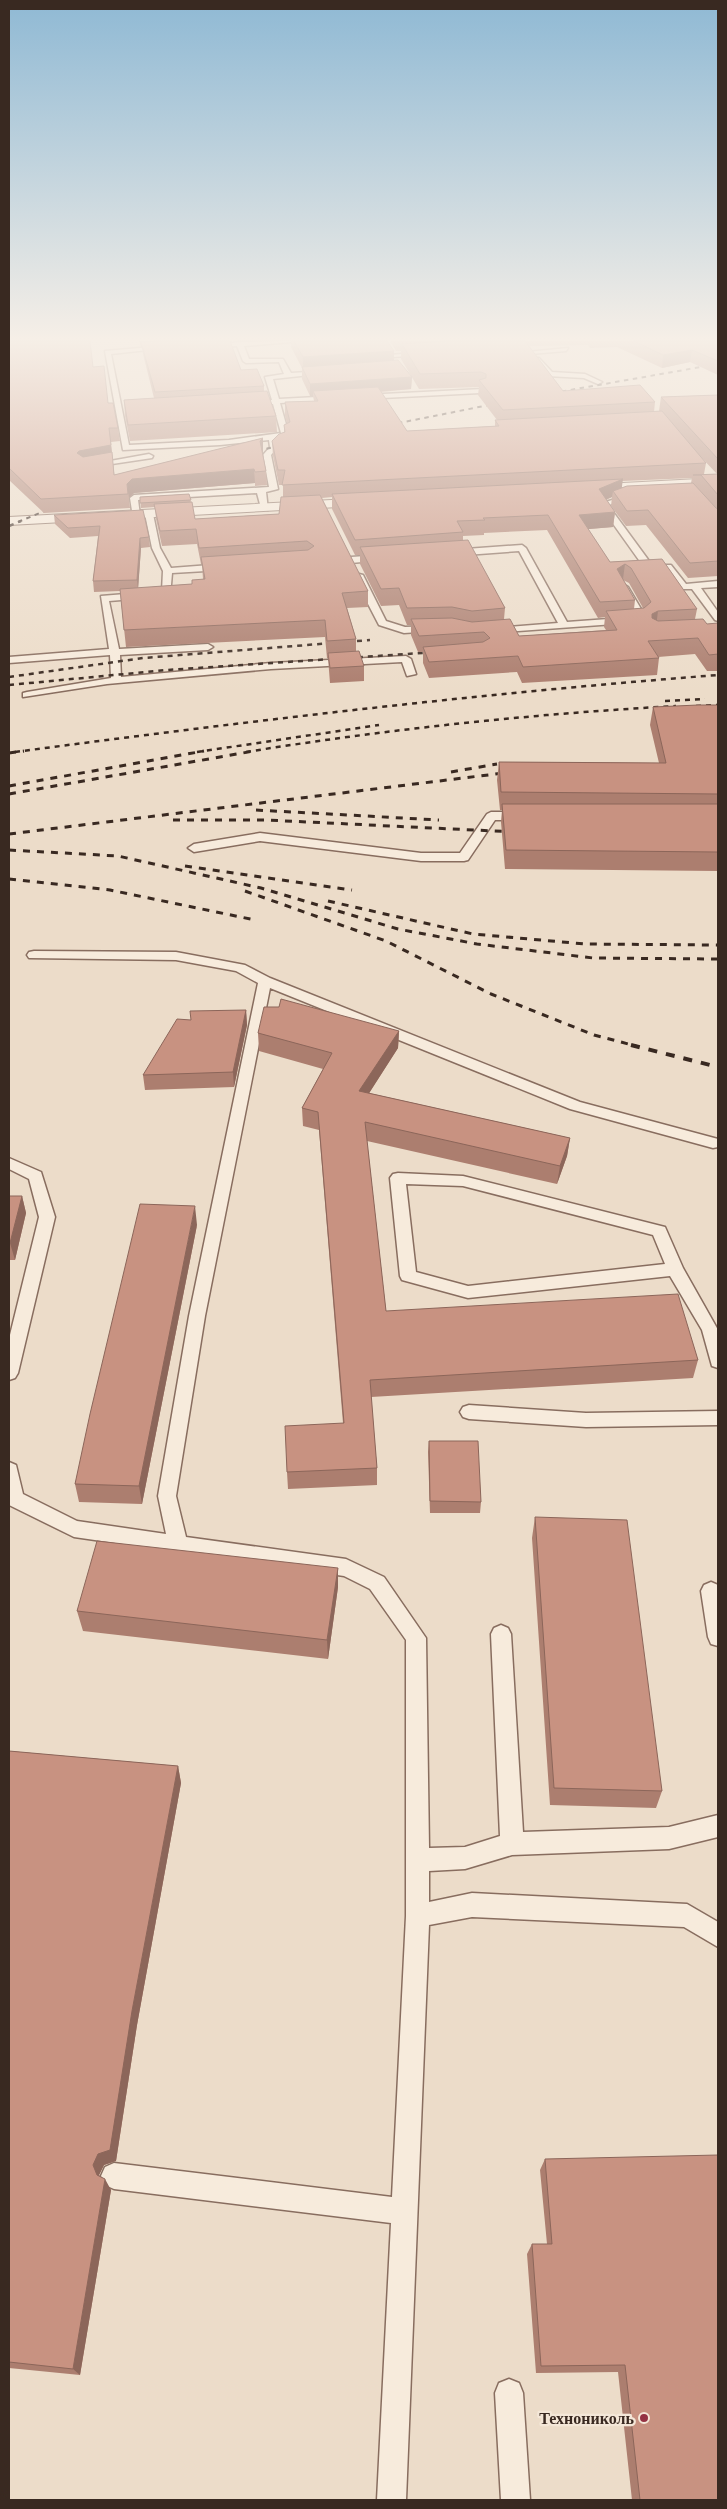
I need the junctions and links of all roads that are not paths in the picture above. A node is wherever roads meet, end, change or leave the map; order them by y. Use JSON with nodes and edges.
{"nodes":[{"id":1,"x":136,"y":458,"type":"edge"},
{"id":2,"x":268,"y":458,"type":"edge"},
{"id":3,"x":85,"y":467,"type":"edge"},
{"id":4,"x":714,"y":479,"type":"edge"},
{"id":5,"x":261,"y":490,"type":"junction"},
{"id":6,"x":569,"y":490,"type":"edge"},
{"id":7,"x":642,"y":496,"type":"edge"},
{"id":8,"x":383,"y":502,"type":"edge"},
{"id":9,"x":265,"y":508,"type":"junction"},
{"id":10,"x":143,"y":515,"type":"junction"},
{"id":11,"x":9,"y":521,"type":"edge"},
{"id":12,"x":446,"y":554,"type":"edge"},
{"id":13,"x":389,"y":558,"type":"edge"},
{"id":14,"x":233,"y":566,"type":"edge"},
{"id":15,"x":168,"y":570,"type":"junction"},
{"id":16,"x":622,"y":584,"type":"edge"},
{"id":17,"x":718,"y":584,"type":"edge"},
{"id":18,"x":694,"y":586,"type":"junction"},
{"id":19,"x":718,"y":618,"type":"edge"},
{"id":20,"x":564,"y":625,"type":"junction"},
{"id":21,"x":441,"y":629,"type":"edge"},
{"id":22,"x":480,"y":632,"type":"edge"},
{"id":23,"x":208,"y":647,"type":"edge"},
{"id":24,"x":114,"y":652,"type":"junction"},
{"id":25,"x":9,"y":660,"type":"edge"},
{"id":26,"x":411,"y":674,"type":"dead end"},
{"id":27,"x":116,"y":680,"type":"junction"},
{"id":28,"x":28,"y":695,"type":"dead end"},
{"id":29,"x":541,"y":816,"type":"edge"},
{"id":30,"x":194,"y":848,"type":"dead end"},
{"id":31,"x":34,"y":954,"type":"dead end"},
{"id":32,"x":265,"y":981,"type":"junction"},
{"id":33,"x":713,"y":1143,"type":"dead end"},
{"id":34,"x":9,"y":1163,"type":"edge"},
{"id":35,"x":675,"y":1269,"type":"junction"},
{"id":36,"x":718,"y":1361,"type":"edge"},
{"id":37,"x":9,"y":1373,"type":"edge"},
{"id":38,"x":469,"y":1412,"type":"dead end"},
{"id":39,"x":718,"y":1418,"type":"edge"},
{"id":40,"x":9,"y":1470,"type":"edge"},
{"id":41,"x":11,"y":1499,"type":"edge"},
{"id":42,"x":178,"y":1543,"type":"junction"},
{"id":43,"x":711,"y":1590,"type":"dead end"},
{"id":44,"x":501,"y":1634,"type":"dead end"},
{"id":45,"x":718,"y":1638,"type":"edge"},
{"id":46,"x":718,"y":1826,"type":"edge"},
{"id":47,"x":512,"y":1844,"type":"junction"},
{"id":48,"x":417,"y":1860,"type":"junction"},
{"id":49,"x":418,"y":1916,"type":"junction"},
{"id":50,"x":718,"y":1935,"type":"edge"},
{"id":51,"x":114,"y":2176,"type":"dead end"},
{"id":52,"x":404,"y":2212,"type":"junction"},
{"id":53,"x":509,"y":2393,"type":"dead end"},
{"id":54,"x":392,"y":2500,"type":"edge"},
{"id":55,"x":516,"y":2500,"type":"edge"}],
"edges":[{"from":1,"to":3,"type":"lane"},
{"from":2,"to":5,"type":"lane"},
{"from":4,"to":6,"type":"street"},
{"from":5,"to":9,"type":"lane"},
{"from":5,"to":10,"type":"lane"},
{"from":7,"to":18,"type":"lane"},
{"from":8,"to":9,"type":"street"},
{"from":9,"to":10,"type":"street"},
{"from":10,"to":11,"type":"street"},
{"from":10,"to":15,"type":"lane"},
{"from":12,"to":20,"type":"lane"},
{"from":13,"to":21,"type":"lane"},
{"from":14,"to":15,"type":"lane"},
{"from":15,"to":24,"type":"lane"},
{"from":16,"to":20,"type":"lane"},
{"from":17,"to":18,"type":"lane"},
{"from":18,"to":19,"type":"lane"},
{"from":20,"to":22,"type":"lane"},
{"from":23,"to":24,"type":"lane"},
{"from":24,"to":25,"type":"lane"},
{"from":24,"to":27,"type":"lane"},
{"from":26,"to":27,"type":"lane"},
{"from":27,"to":28,"type":"lane"},
{"from":29,"to":30,"type":"lane"},
{"from":31,"to":32,"type":"lane"},
{"from":32,"to":33,"type":"lane"},
{"from":32,"to":42,"type":"lane"},
{"from":34,"to":37,"type":"lane"},
{"from":35,"to":35,"type":"lane"},
{"from":35,"to":36,"type":"lane"},
{"from":38,"to":39,"type":"lane"},
{"from":40,"to":41,"type":"lane"},
{"from":41,"to":42,"type":"lane"},
{"from":42,"to":48,"type":"lane"},
{"from":43,"to":45,"type":"lane"},
{"from":44,"to":47,"type":"lane"},
{"from":46,"to":47,"type":"lane"},
{"from":47,"to":48,"type":"lane"},
{"from":48,"to":49,"type":"lane"},
{"from":49,"to":50,"type":"lane"},
{"from":49,"to":52,"type":"lane"},
{"from":51,"to":52,"type":"lane"},
{"from":52,"to":54,"type":"lane"},
{"from":53,"to":55,"type":"lane"}]}
